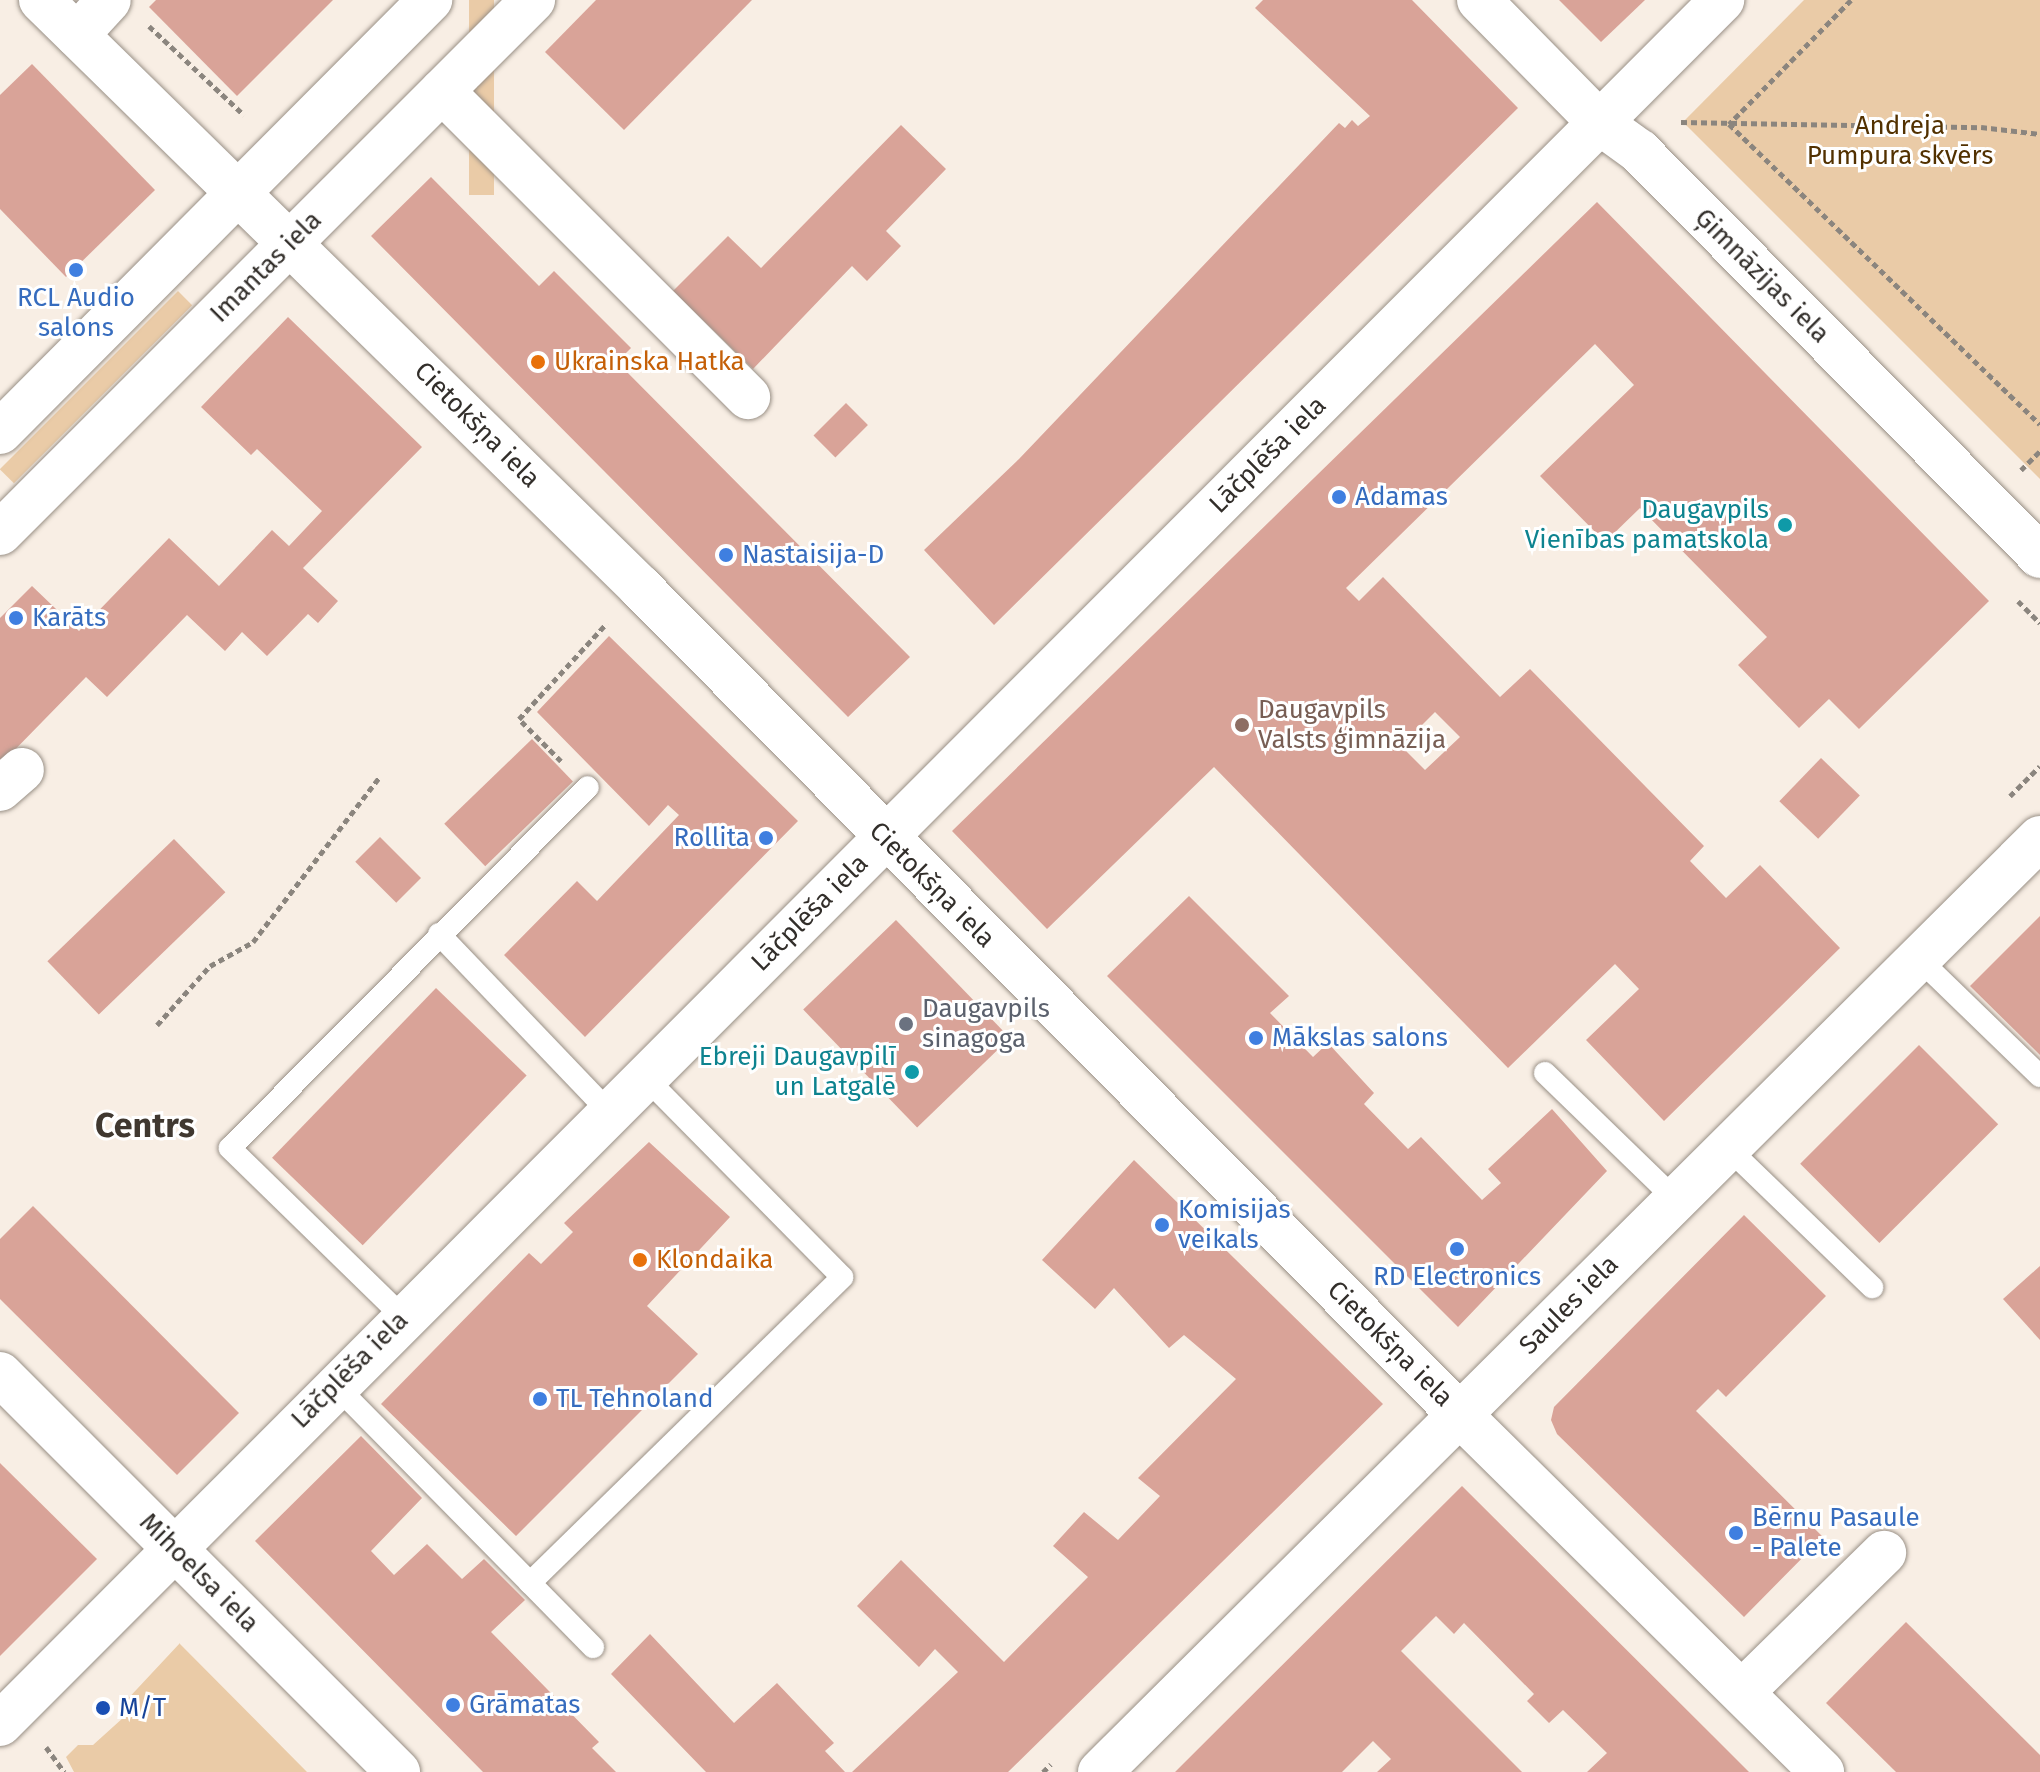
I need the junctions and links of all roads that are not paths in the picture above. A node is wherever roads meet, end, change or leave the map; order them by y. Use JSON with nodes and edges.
{"nodes":[{"id":1,"x":41,"y":0,"type":"edge"},
{"id":2,"x":430,"y":0,"type":"edge"},
{"id":3,"x":533,"y":0,"type":"edge"},
{"id":4,"x":1479,"y":0,"type":"edge"},
{"id":5,"x":1722,"y":0,"type":"edge"},
{"id":6,"x":126,"y":11,"type":"edge"},
{"id":7,"x":77,"y":35,"type":"junction"},
{"id":8,"x":442,"y":91,"type":"junction"},
{"id":9,"x":1600,"y":123,"type":"junction"},
{"id":10,"x":240,"y":192,"type":"junction"},
{"id":11,"x":292,"y":242,"type":"junction"},
{"id":12,"x":748,"y":397,"type":"dead end"},
{"id":13,"x":0,"y":432,"type":"edge"},
{"id":14,"x":0,"y":533,"type":"edge"},
{"id":15,"x":2040,"y":556,"type":"edge"},
{"id":16,"x":588,"y":787,"type":"road end"},
{"id":17,"x":885,"y":838,"type":"junction"},
{"id":18,"x":2040,"y":838,"type":"edge"},
{"id":19,"x":439,"y":934,"type":"junction"},
{"id":20,"x":1917,"y":957,"type":"junction"},
{"id":21,"x":1545,"y":1073,"type":"dead end"},
{"id":22,"x":2040,"y":1076,"type":"edge"},
{"id":23,"x":646,"y":1078,"type":"junction"},
{"id":24,"x":610,"y":1113,"type":"junction"},
{"id":25,"x":1727,"y":1147,"type":"junction"},
{"id":26,"x":1676,"y":1200,"type":"junction"},
{"id":27,"x":1872,"y":1287,"type":"dead end"},
{"id":28,"x":403,"y":1317,"type":"junction"},
{"id":29,"x":0,"y":1374,"type":"edge"},
{"id":30,"x":335,"y":1385,"type":"junction"},
{"id":31,"x":1459,"y":1414,"type":"junction"},
{"id":32,"x":175,"y":1548,"type":"junction"},
{"id":33,"x":1884,"y":1553,"type":"dead end"},
{"id":34,"x":530,"y":1583,"type":"junction"},
{"id":35,"x":593,"y":1647,"type":"dead end"},
{"id":36,"x":1742,"y":1692,"type":"junction"},
{"id":37,"x":0,"y":1724,"type":"edge"},
{"id":38,"x":398,"y":1772,"type":"edge"},
{"id":39,"x":1100,"y":1772,"type":"edge"},
{"id":40,"x":1822,"y":1772,"type":"edge"}],
"edges":[{"from":1,"to":7,"type":"street","name":"Cietokšņa iela"},
{"from":2,"to":10,"type":"street"},
{"from":3,"to":8,"type":"street","name":"Imantas iela"},
{"from":4,"to":9,"type":"street","name":"Ģimnāzijas iela"},
{"from":5,"to":9,"type":"street","name":"Lāčplēša iela"},
{"from":6,"to":7,"type":"street"},
{"from":7,"to":10,"type":"street","name":"Cietokšņa iela"},
{"from":8,"to":11,"type":"street","name":"Imantas iela"},
{"from":8,"to":12,"type":"street"},
{"from":9,"to":15,"type":"street","name":"Ģimnāzijas iela"},
{"from":9,"to":17,"type":"street","name":"Lāčplēša iela"},
{"from":10,"to":11,"type":"street","name":"Cietokšņa iela"},
{"from":10,"to":13,"type":"street"},
{"from":11,"to":14,"type":"street","name":"Imantas iela"},
{"from":11,"to":17,"type":"street","name":"Cietokšņa iela"},
{"from":16,"to":19,"type":"lane"},
{"from":17,"to":23,"type":"street","name":"Lāčplēša iela"},
{"from":17,"to":31,"type":"street","name":"Cietokšņa iela"},
{"from":18,"to":20,"type":"street","name":"Saules iela"},
{"from":19,"to":24,"type":"lane"},
{"from":19,"to":28,"type":"lane"},
{"from":20,"to":22,"type":"lane"},
{"from":20,"to":25,"type":"street","name":"Saules iela"},
{"from":21,"to":26,"type":"lane"},
{"from":23,"to":24,"type":"street","name":"Lāčplēša iela"},
{"from":23,"to":34,"type":"lane"},
{"from":24,"to":28,"type":"street","name":"Lāčplēša iela"},
{"from":25,"to":26,"type":"street","name":"Saules iela"},
{"from":25,"to":27,"type":"lane"},
{"from":26,"to":31,"type":"street","name":"Saules iela"},
{"from":28,"to":30,"type":"street","name":"Lāčplēša iela"},
{"from":29,"to":32,"type":"street","name":"Mihoelsa iela"},
{"from":30,"to":32,"type":"street","name":"Lāčplēša iela"},
{"from":30,"to":34,"type":"lane"},
{"from":31,"to":36,"type":"street","name":"Cietokšņa iela"},
{"from":31,"to":39,"type":"street","name":"Saules iela"},
{"from":32,"to":37,"type":"street","name":"Lāčplēša iela"},
{"from":32,"to":38,"type":"street","name":"Mihoelsa iela"},
{"from":33,"to":36,"type":"street"},
{"from":34,"to":35,"type":"lane"},
{"from":36,"to":40,"type":"street","name":"Cietokšņa iela"}]}
